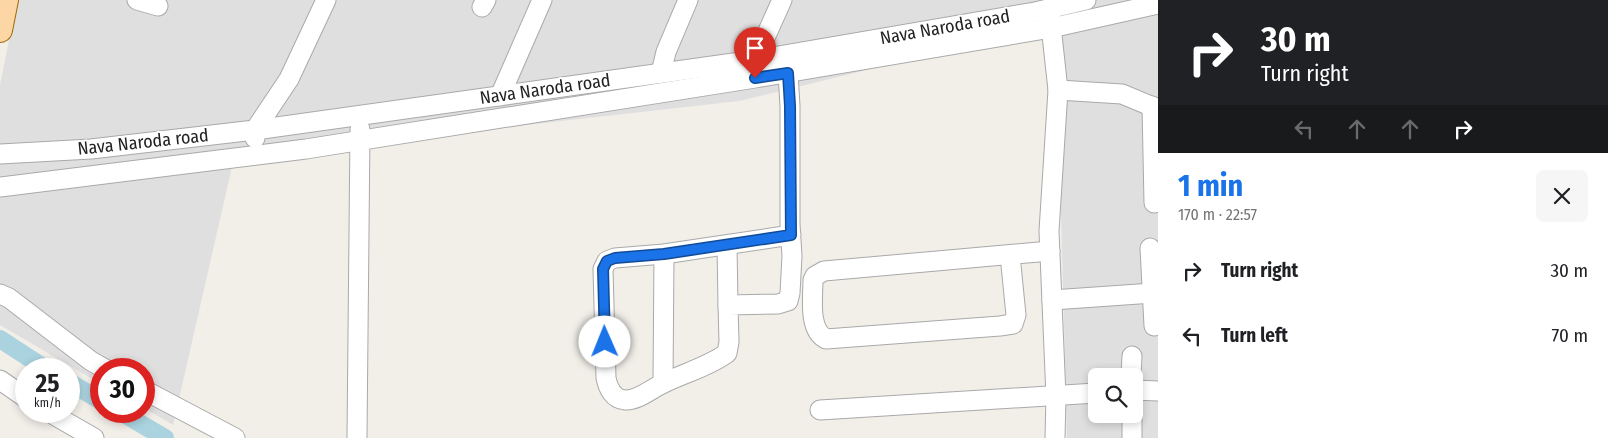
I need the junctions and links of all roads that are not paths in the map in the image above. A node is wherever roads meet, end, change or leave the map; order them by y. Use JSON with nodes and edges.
{"nodes":[{"id":1,"x":6,"y":0,"type":"edge"},
{"id":2,"x":137,"y":0,"type":"edge"},
{"id":3,"x":326,"y":0,"type":"edge"},
{"id":4,"x":542,"y":0,"type":"edge"},
{"id":5,"x":688,"y":0,"type":"edge"},
{"id":6,"x":782,"y":0,"type":"edge"},
{"id":7,"x":1086,"y":0,"type":"edge"},
{"id":8,"x":1158,"y":4,"type":"edge"},
{"id":9,"x":158,"y":6,"type":"dead end"},
{"id":10,"x":1049,"y":8,"type":"junction"},
{"id":11,"x":1051,"y":28,"type":"junction"},
{"id":12,"x":0,"y":30,"type":"edge"},
{"id":13,"x":755,"y":69,"type":"junction"},
{"id":14,"x":661,"y":73,"type":"junction"},
{"id":15,"x":788,"y":73,"type":"junction"},
{"id":16,"x":1058,"y":90,"type":"junction"},
{"id":17,"x":500,"y":96,"type":"junction"},
{"id":18,"x":1155,"y":107,"type":"edge"},
{"id":19,"x":360,"y":115,"type":"junction"},
{"id":20,"x":255,"y":130,"type":"junction"},
{"id":21,"x":360,"y":141,"type":"junction"},
{"id":22,"x":0,"y":154,"type":"edge"},
{"id":23,"x":254,"y":156,"type":"junction"},
{"id":24,"x":0,"y":187,"type":"edge"},
{"id":25,"x":1154,"y":203,"type":"dead end"},
{"id":26,"x":791,"y":235,"type":"junction"},
{"id":27,"x":727,"y":245,"type":"junction"},
{"id":28,"x":1150,"y":248,"type":"dead end"},
{"id":29,"x":1050,"y":251,"type":"junction"},
{"id":30,"x":664,"y":254,"type":"junction"},
{"id":31,"x":1010,"y":256,"type":"junction"},
{"id":32,"x":0,"y":294,"type":"edge"},
{"id":33,"x":1153,"y":294,"type":"junction"},
{"id":34,"x":1052,"y":300,"type":"junction"},
{"id":35,"x":728,"y":305,"type":"junction"},
{"id":36,"x":1154,"y":326,"type":"dead end"},
{"id":37,"x":1132,"y":356,"type":"dead end"},
{"id":38,"x":90,"y":360,"type":"edge"},
{"id":39,"x":1131,"y":368,"type":"edge"},
{"id":40,"x":0,"y":380,"type":"edge"},
{"id":41,"x":663,"y":383,"type":"junction"},
{"id":42,"x":15,"y":390,"type":"edge"},
{"id":43,"x":1143,"y":390,"type":"edge"},
{"id":44,"x":1158,"y":391,"type":"edge"},
{"id":45,"x":1088,"y":394,"type":"edge"},
{"id":46,"x":155,"y":396,"type":"edge"},
{"id":47,"x":1056,"y":397,"type":"junction"},
{"id":48,"x":820,"y":410,"type":"dead end"},
{"id":49,"x":68,"y":423,"type":"edge"},
{"id":50,"x":1132,"y":423,"type":"edge"},
{"id":51,"x":94,"y":438,"type":"edge"},
{"id":52,"x":235,"y":438,"type":"edge"},
{"id":53,"x":357,"y":438,"type":"edge"},
{"id":54,"x":1055,"y":438,"type":"edge"},
{"id":55,"x":1132,"y":438,"type":"edge"}],
"edges":[{"from":1,"to":12,"type":"main road"},
{"from":2,"to":9,"type":"street"},
{"from":3,"to":20,"type":"street"},
{"from":4,"to":17,"type":"street"},
{"from":5,"to":14,"type":"street"},
{"from":6,"to":13,"type":"street"},
{"from":7,"to":10,"type":"street","name":"Nava Naroda road"},
{"from":8,"to":11,"type":"street","name":"Nava Naroda road"},
{"from":10,"to":11,"type":"street"},
{"from":10,"to":13,"type":"street","name":"Nava Naroda road"},
{"from":11,"to":15,"type":"street","name":"Nava Naroda road"},
{"from":11,"to":16,"type":"street"},
{"from":13,"to":14,"type":"street","name":"Nava Naroda road"},
{"from":13,"to":15,"type":"street","name":"Nava Naroda road"},
{"from":13,"to":21,"type":"street","name":"Nava Naroda road"},
{"from":14,"to":17,"type":"street","name":"Nava Naroda road"},
{"from":15,"to":26,"type":"street"},
{"from":16,"to":18,"type":"street"},
{"from":16,"to":29,"type":"street"},
{"from":17,"to":19,"type":"street","name":"Nava Naroda road"},
{"from":18,"to":25,"type":"street"},
{"from":19,"to":20,"type":"street","name":"Nava Naroda road"},
{"from":19,"to":21,"type":"street"},
{"from":20,"to":22,"type":"street","name":"Nava Naroda road"},
{"from":20,"to":23,"type":"street"},
{"from":21,"to":23,"type":"street","name":"Nava Naroda road"},
{"from":21,"to":53,"type":"street"},
{"from":23,"to":24,"type":"street","name":"Nava Naroda road"},
{"from":26,"to":27,"type":"street"},
{"from":26,"to":35,"type":"street"},
{"from":27,"to":30,"type":"street"},
{"from":27,"to":35,"type":"street"},
{"from":28,"to":33,"type":"street"},
{"from":29,"to":31,"type":"street"},
{"from":29,"to":34,"type":"street"},
{"from":30,"to":41,"type":"street"},
{"from":30,"to":41,"type":"street"},
{"from":31,"to":31,"type":"street"},
{"from":32,"to":38,"type":"street"},
{"from":33,"to":34,"type":"street"},
{"from":33,"to":36,"type":"street"},
{"from":34,"to":47,"type":"street"},
{"from":35,"to":41,"type":"street"},
{"from":37,"to":39,"type":"street"},
{"from":40,"to":42,"type":"street"},
{"from":43,"to":44,"type":"street"},
{"from":45,"to":47,"type":"street"},
{"from":46,"to":52,"type":"street"},
{"from":47,"to":48,"type":"street"},
{"from":47,"to":54,"type":"street"},
{"from":49,"to":51,"type":"street"},
{"from":50,"to":55,"type":"street"}]}
